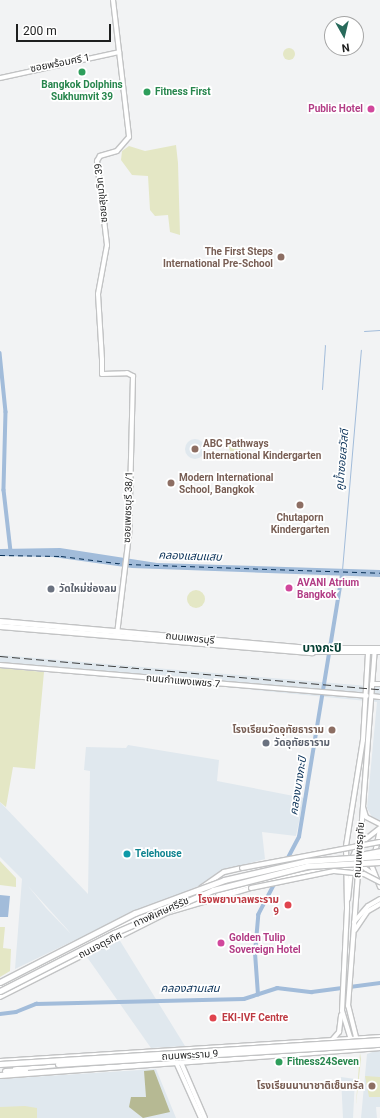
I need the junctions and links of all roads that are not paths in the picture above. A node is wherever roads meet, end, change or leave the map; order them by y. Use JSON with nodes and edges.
{"nodes":[{"id":1,"x":113,"y":0,"type":"edge"},
{"id":2,"x":119,"y":52,"type":"junction"},
{"id":3,"x":1,"y":77,"type":"edge"},
{"id":4,"x":133,"y":376,"type":"joint"},
{"id":5,"x":0,"y":621,"type":"edge"},
{"id":6,"x":36,"y":624,"type":"junction"},
{"id":7,"x":0,"y":626,"type":"edge"},
{"id":8,"x":36,"y":630,"type":"junction"},
{"id":9,"x":118,"y":631,"type":"junction"},
{"id":10,"x":116,"y":636,"type":"junction"},
{"id":11,"x":237,"y":644,"type":"junction"},
{"id":12,"x":377,"y":650,"type":"edge"},
{"id":13,"x":327,"y":651,"type":"junction"},
{"id":14,"x":368,"y":652,"type":"junction"},
{"id":15,"x":374,"y":664,"type":"junction"},
{"id":16,"x":0,"y":665,"type":"edge"},
{"id":17,"x":368,"y":665,"type":"junction"},
{"id":18,"x":367,"y":684,"type":"junction"},
{"id":19,"x":373,"y":684,"type":"junction"},
{"id":20,"x":380,"y":684,"type":"edge"},
{"id":21,"x":367,"y":696,"type":"junction"},
{"id":22,"x":372,"y":696,"type":"junction"},
{"id":23,"x":380,"y":697,"type":"edge"},
{"id":24,"x":362,"y":799,"type":"junction"},
{"id":25,"x":380,"y":824,"type":"edge"},
{"id":26,"x":380,"y":828,"type":"edge"},
{"id":27,"x":380,"y":842,"type":"edge"},
{"id":28,"x":358,"y":845,"type":"junction"},
{"id":29,"x":380,"y":851,"type":"edge"},
{"id":30,"x":346,"y":854,"type":"junction"},
{"id":31,"x":380,"y":856,"type":"edge"},
{"id":32,"x":355,"y":858,"type":"junction"},
{"id":33,"x":346,"y":859,"type":"junction"},
{"id":34,"x":333,"y":860,"type":"junction"},
{"id":35,"x":312,"y":862,"type":"junction"},
{"id":36,"x":380,"y":862,"type":"edge"},
{"id":37,"x":351,"y":866,"type":"junction"},
{"id":38,"x":358,"y":866,"type":"junction"},
{"id":39,"x":346,"y":867,"type":"junction"},
{"id":40,"x":374,"y":868,"type":"junction"},
{"id":41,"x":313,"y":871,"type":"junction"},
{"id":42,"x":374,"y":875,"type":"junction"},
{"id":43,"x":380,"y":882,"type":"edge"},
{"id":44,"x":380,"y":887,"type":"edge"},
{"id":45,"x":200,"y":889,"type":"junction"},
{"id":46,"x":380,"y":899,"type":"edge"},
{"id":47,"x":203,"y":900,"type":"junction"},
{"id":48,"x":380,"y":904,"type":"edge"},
{"id":49,"x":347,"y":907,"type":"junction"},
{"id":50,"x":354,"y":922,"type":"junction"},
{"id":51,"x":354,"y":930,"type":"junction"},
{"id":52,"x":0,"y":982,"type":"edge"},
{"id":53,"x":0,"y":986,"type":"edge"},
{"id":54,"x":0,"y":991,"type":"edge"},
{"id":55,"x":0,"y":997,"type":"edge"},
{"id":56,"x":342,"y":1012,"type":"junction"},
{"id":57,"x":380,"y":1038,"type":"edge"},
{"id":58,"x":353,"y":1039,"type":"junction"},
{"id":59,"x":332,"y":1040,"type":"junction"},
{"id":60,"x":380,"y":1044,"type":"edge"},
{"id":61,"x":380,"y":1047,"type":"edge"},
{"id":62,"x":361,"y":1048,"type":"junction"},
{"id":63,"x":172,"y":1050,"type":"junction"},
{"id":64,"x":0,"y":1060,"type":"edge"},
{"id":65,"x":177,"y":1060,"type":"junction"},
{"id":66,"x":0,"y":1064,"type":"edge"},
{"id":67,"x":76,"y":1068,"type":"junction"},
{"id":68,"x":3,"y":1071,"type":"edge"},
{"id":69,"x":0,"y":1075,"type":"edge"},
{"id":70,"x":201,"y":1118,"type":"edge"},
{"id":71,"x":205,"y":1118,"type":"edge"}],
"edges":[{"from":1,"to":2,"type":"main road","name":"ซอยสุขุมวิท 39"},
{"from":2,"to":3,"type":"main road","name":"ซอยพร้อมศรี 1"},
{"from":2,"to":4,"type":"main road","name":"ซอยสุขุมวิท 39"},
{"from":4,"to":9,"type":"main road","name":"ซอยเพชรบุรี 38/1"},
{"from":5,"to":6,"type":"main road","name":"ถนนเพชรบุรี"},
{"from":6,"to":8,"type":"main road"},
{"from":6,"to":9,"type":"main road","name":"ถนนเพชรบุรี"},
{"from":7,"to":8,"type":"main road","name":"ถนนเพชรบุรี"},
{"from":8,"to":10,"type":"main road","name":"ถนนเพชรบุรี"},
{"from":9,"to":10,"type":"main road","name":"ซอยเพชรบุรี 38/1"},
{"from":9,"to":11,"type":"main road","name":"ถนนเพชรบุรี"},
{"from":10,"to":11,"type":"main road","name":"ถนนเพชรบุรี"},
{"from":11,"to":13,"type":"main road","name":"ถนนเพชรบุรี"},
{"from":12,"to":13,"type":"main road","name":"ถนนเพชรบุรี"},
{"from":12,"to":14,"type":"main road","name":"ถนนเพชรบุรี"},
{"from":12,"to":15,"type":"main road","name":"ถนนเพชรอุทัย"},
{"from":13,"to":14,"type":"main road","name":"ถนนเพชรบุรี"},
{"from":14,"to":17,"type":"main road","name":"ถนนเพชรอุทัย"},
{"from":15,"to":17,"type":"main road"},
{"from":15,"to":19,"type":"main road","name":"ถนนเพชรอุทัย"},
{"from":16,"to":21,"type":"main road","name":"ถนนกำแพงเพชร 7"},
{"from":17,"to":18,"type":"main road","name":"ถนนเพชรอุทัย"},
{"from":18,"to":19,"type":"main road"},
{"from":18,"to":21,"type":"main road","name":"ถนนเพชรอุทัย"},
{"from":19,"to":20,"type":"main road"},
{"from":19,"to":22,"type":"main road","name":"ถนนเพชรอุทัย"},
{"from":21,"to":30,"type":"main road","name":"ถนนเพชรอุทัย"},
{"from":22,"to":23,"type":"main road"},
{"from":22,"to":24,"type":"main road","name":"ถนนเพชรอุทัย"},
{"from":24,"to":25,"type":"main road"},
{"from":24,"to":28,"type":"main road","name":"ถนนเพชรอุทัย"},
{"from":26,"to":28,"type":"main road"},
{"from":26,"to":40,"type":"main road"},
{"from":27,"to":45,"type":"main road","name":"ถนนจตุรทิศ","bridge":true},
{"from":28,"to":32,"type":"main road"},
{"from":29,"to":32,"type":"highway","bridge":true},
{"from":30,"to":33,"type":"main road","name":"ถนนเพชรอุทัย"},
{"from":30,"to":34,"type":"main road"},
{"from":31,"to":32,"type":"highway","name":"ทางพิเศษศรีรัช","bridge":true},
{"from":32,"to":33,"type":"main road","name":"ถนนจตุรทิศ"},
{"from":32,"to":37,"type":"main road"},
{"from":32,"to":38,"type":"main road","name":"ถนนเพชรอุทัย"},
{"from":32,"to":40,"type":"main road"},
{"from":32,"to":52,"type":"highway","name":"ทางพิเศษศรีรัช","bridge":true},
{"from":33,"to":34,"type":"main road","name":"ถนนจตุรทิศ"},
{"from":33,"to":39,"type":"main road","name":"ถนนเพชรอุทัย"},
{"from":34,"to":35,"type":"main road","name":"ถนนจตุรทิศ"},
{"from":35,"to":41,"type":"main road"},
{"from":35,"to":45,"type":"main road","name":"ถนนจตุรทิศ","bridge":true},
{"from":36,"to":54,"type":"highway","name":"ทางพิเศษศรีรัช","bridge":true},
{"from":37,"to":38,"type":"main road","name":"ถนนจตุรทิศ"},
{"from":37,"to":39,"type":"main road","name":"ถนนจตุรทิศ"},
{"from":37,"to":49,"type":"main road"},
{"from":38,"to":42,"type":"main road"},
{"from":38,"to":50,"type":"main road","name":"ถนนเพชรอุทัย"},
{"from":39,"to":41,"type":"main road","name":"ถนนจตุรทิศ"},
{"from":39,"to":49,"type":"main road","name":"ถนนเพชรอุทัย"},
{"from":40,"to":42,"type":"main road"},
{"from":41,"to":47,"type":"main road","name":"ถนนจตุรทิศ"},
{"from":42,"to":44,"type":"main road"},
{"from":43,"to":47,"type":"main road","name":"ถนนจตุรทิศ","bridge":true},
{"from":45,"to":53,"type":"main road","name":"ถนนจตุรทิศ"},
{"from":46,"to":50,"type":"main road"},
{"from":47,"to":55,"type":"main road","name":"ถนนจตุรทิศ"},
{"from":48,"to":51,"type":"main road"},
{"from":49,"to":56,"type":"main road","name":"ถนนเพชรอุทัย"},
{"from":50,"to":51,"type":"main road","name":"ถนนเพชรอุทัย"},
{"from":51,"to":58,"type":"main road","name":"ถนนเพชรอุทัย"},
{"from":56,"to":58,"type":"main road","name":"ถนนเพชรอุทัย"},
{"from":56,"to":59,"type":"main road"},
{"from":57,"to":58,"type":"main road","name":"ถนนพระราม 9"},
{"from":57,"to":66,"type":"main road","name":"ถนนพระราม 9","bridge":true},
{"from":58,"to":59,"type":"main road","name":"ถนนพระราม 9"},
{"from":58,"to":62,"type":"main road","name":"ถนนเพชรอุทัย"},
{"from":59,"to":63,"type":"main road","name":"ถนนพระราม 9"},
{"from":60,"to":68,"type":"main road","name":"ถนนพระราม 9","bridge":true},
{"from":61,"to":62,"type":"main road","name":"ถนนพระราม 9"},
{"from":62,"to":65,"type":"main road","name":"ถนนพระราม 9"},
{"from":63,"to":64,"type":"main road","name":"ถนนพระราม 9"},
{"from":63,"to":65,"type":"main road"},
{"from":65,"to":67,"type":"main road","name":"ถนนพระราม 9"},
{"from":65,"to":70,"type":"main road"},
{"from":65,"to":71,"type":"main road"},
{"from":67,"to":68,"type":"main road"},
{"from":67,"to":69,"type":"main road","name":"ถนนพระราม 9"}]}
